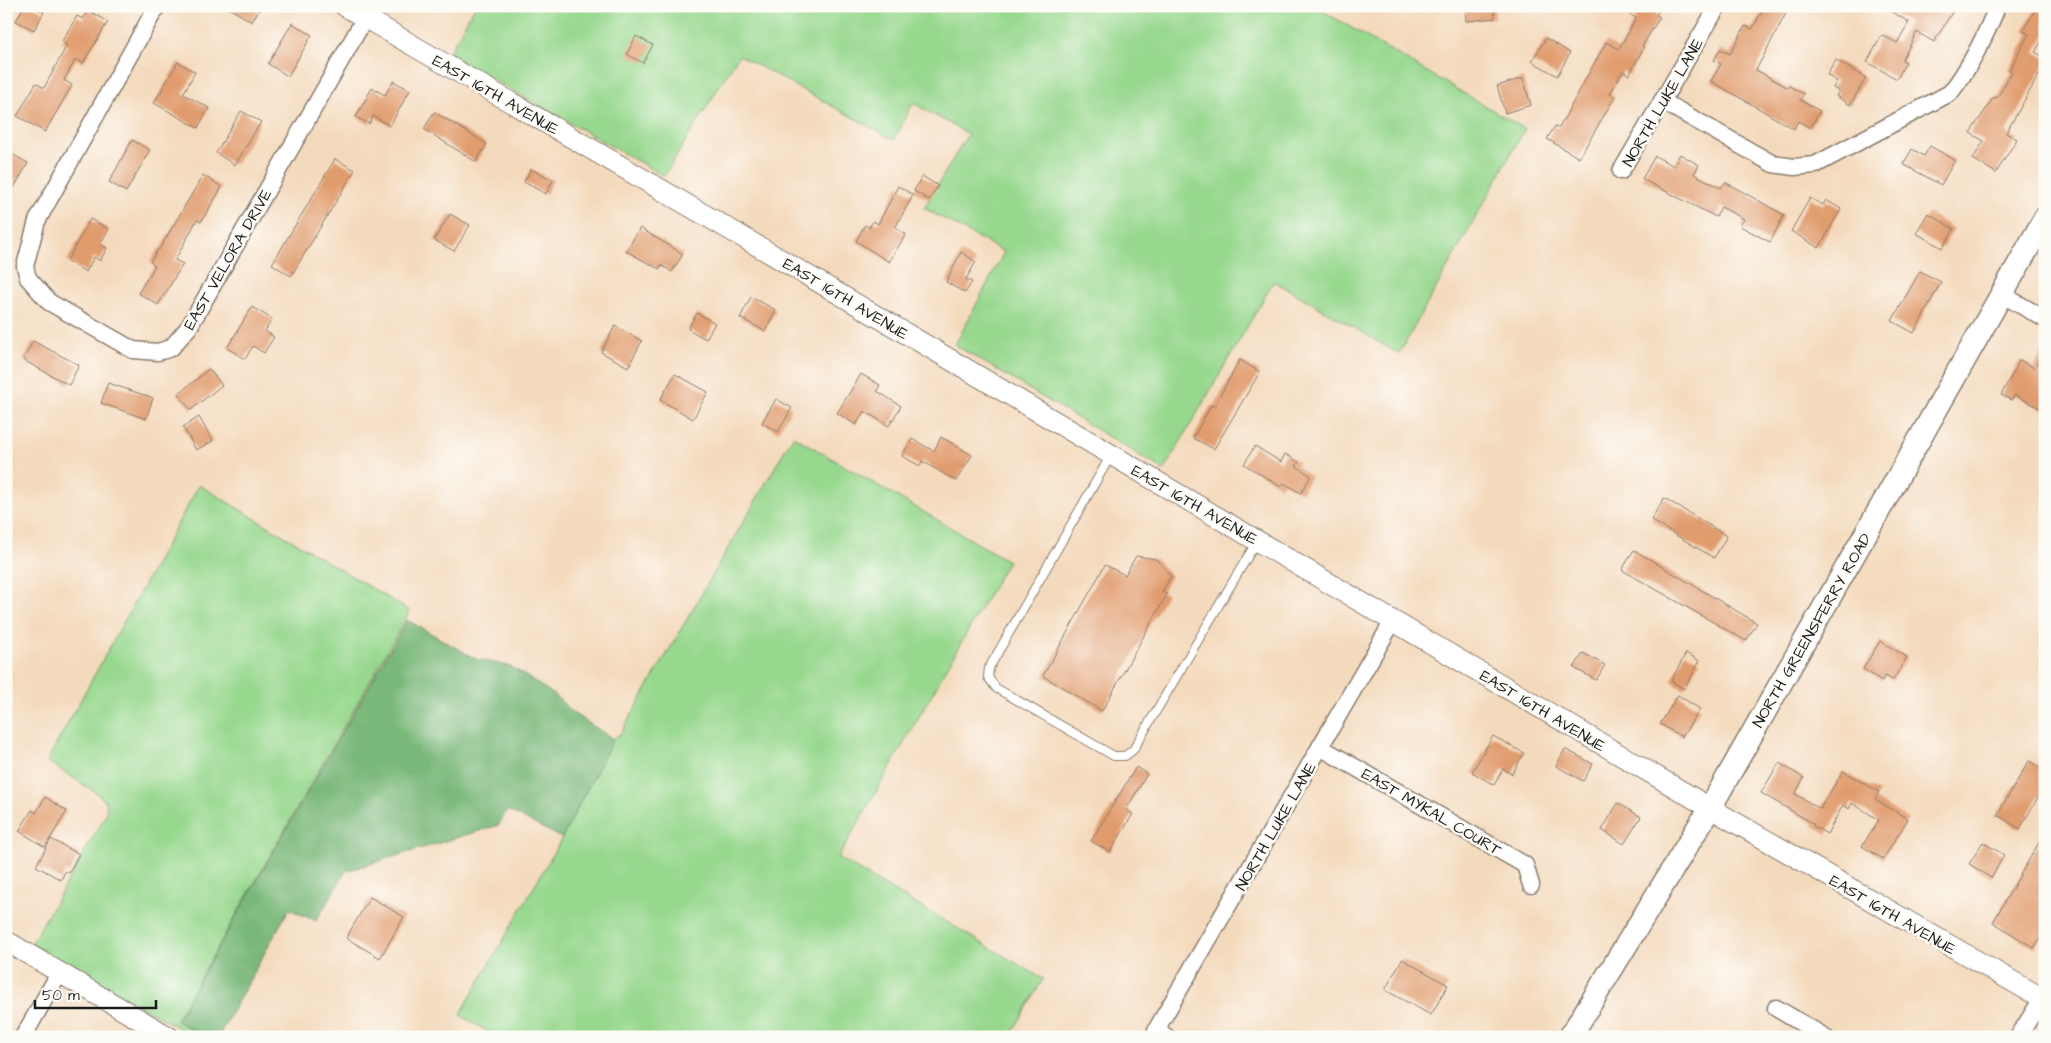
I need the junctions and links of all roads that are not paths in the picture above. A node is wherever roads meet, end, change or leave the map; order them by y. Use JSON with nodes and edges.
{"nodes":[{"id":1,"x":157,"y":6,"type":"edge"},
{"id":2,"x":345,"y":6,"type":"edge"},
{"id":3,"x":1718,"y":6,"type":"edge"},
{"id":4,"x":1993,"y":6,"type":"edge"},
{"id":5,"x":365,"y":18,"type":"junction"},
{"id":6,"x":1662,"y":101,"type":"junction"},
{"id":7,"x":1621,"y":171,"type":"dead end"},
{"id":8,"x":2045,"y":218,"type":"edge"},
{"id":9,"x":2001,"y":294,"type":"junction"},
{"id":10,"x":2045,"y":319,"type":"edge"},
{"id":11,"x":1111,"y":455,"type":"junction"},
{"id":12,"x":1258,"y":541,"type":"junction"},
{"id":13,"x":1393,"y":621,"type":"junction"},
{"id":14,"x":1320,"y":747,"type":"junction"},
{"id":15,"x":1710,"y":808,"type":"junction"},
{"id":16,"x":1532,"y":885,"type":"dead end"},
{"id":17,"x":6,"y":941,"type":"edge"},
{"id":18,"x":60,"y":972,"type":"junction"},
{"id":19,"x":2044,"y":998,"type":"edge"},
{"id":20,"x":1776,"y":1008,"type":"dead end"},
{"id":21,"x":1162,"y":1034,"type":"edge"},
{"id":22,"x":23,"y":1037,"type":"edge"},
{"id":23,"x":169,"y":1037,"type":"edge"},
{"id":24,"x":1570,"y":1037,"type":"edge"},
{"id":25,"x":1825,"y":1037,"type":"edge"},
{"id":26,"x":2018,"y":1037,"type":"edge"}],
"edges":[{"from":1,"to":5,"type":"street","name":"EAST VELORA DRIVE"},
{"from":2,"to":5,"type":"street","name":"EAST 16TH AVENUE"},
{"from":3,"to":6,"type":"street","name":"NORTH LUKE LANE"},
{"from":4,"to":6,"type":"street"},
{"from":5,"to":11,"type":"street","name":"EAST 16TH AVENUE"},
{"from":6,"to":7,"type":"street","name":"NORTH LUKE LANE"},
{"from":8,"to":9,"type":"main road","name":"NORTH GREENSFERRY ROAD"},
{"from":9,"to":10,"type":"street"},
{"from":9,"to":15,"type":"main road","name":"NORTH GREENSFERRY ROAD"},
{"from":11,"to":12,"type":"street","name":"EAST 16TH AVENUE"},
{"from":11,"to":12,"type":"lane"},
{"from":12,"to":13,"type":"street","name":"EAST 16TH AVENUE"},
{"from":13,"to":14,"type":"street","name":"NORTH LUKE LANE"},
{"from":13,"to":15,"type":"street","name":"EAST 16TH AVENUE"},
{"from":14,"to":16,"type":"street","name":"EAST MYKAL COURT"},
{"from":14,"to":21,"type":"street","name":"NORTH LUKE LANE"},
{"from":15,"to":19,"type":"street","name":"EAST 16TH AVENUE"},
{"from":15,"to":24,"type":"main road","name":"NORTH GREENSFERRY ROAD"},
{"from":17,"to":18,"type":"street"},
{"from":18,"to":22,"type":"street"},
{"from":18,"to":23,"type":"street"},
{"from":19,"to":26,"type":"street"},
{"from":20,"to":25,"type":"street"}]}
